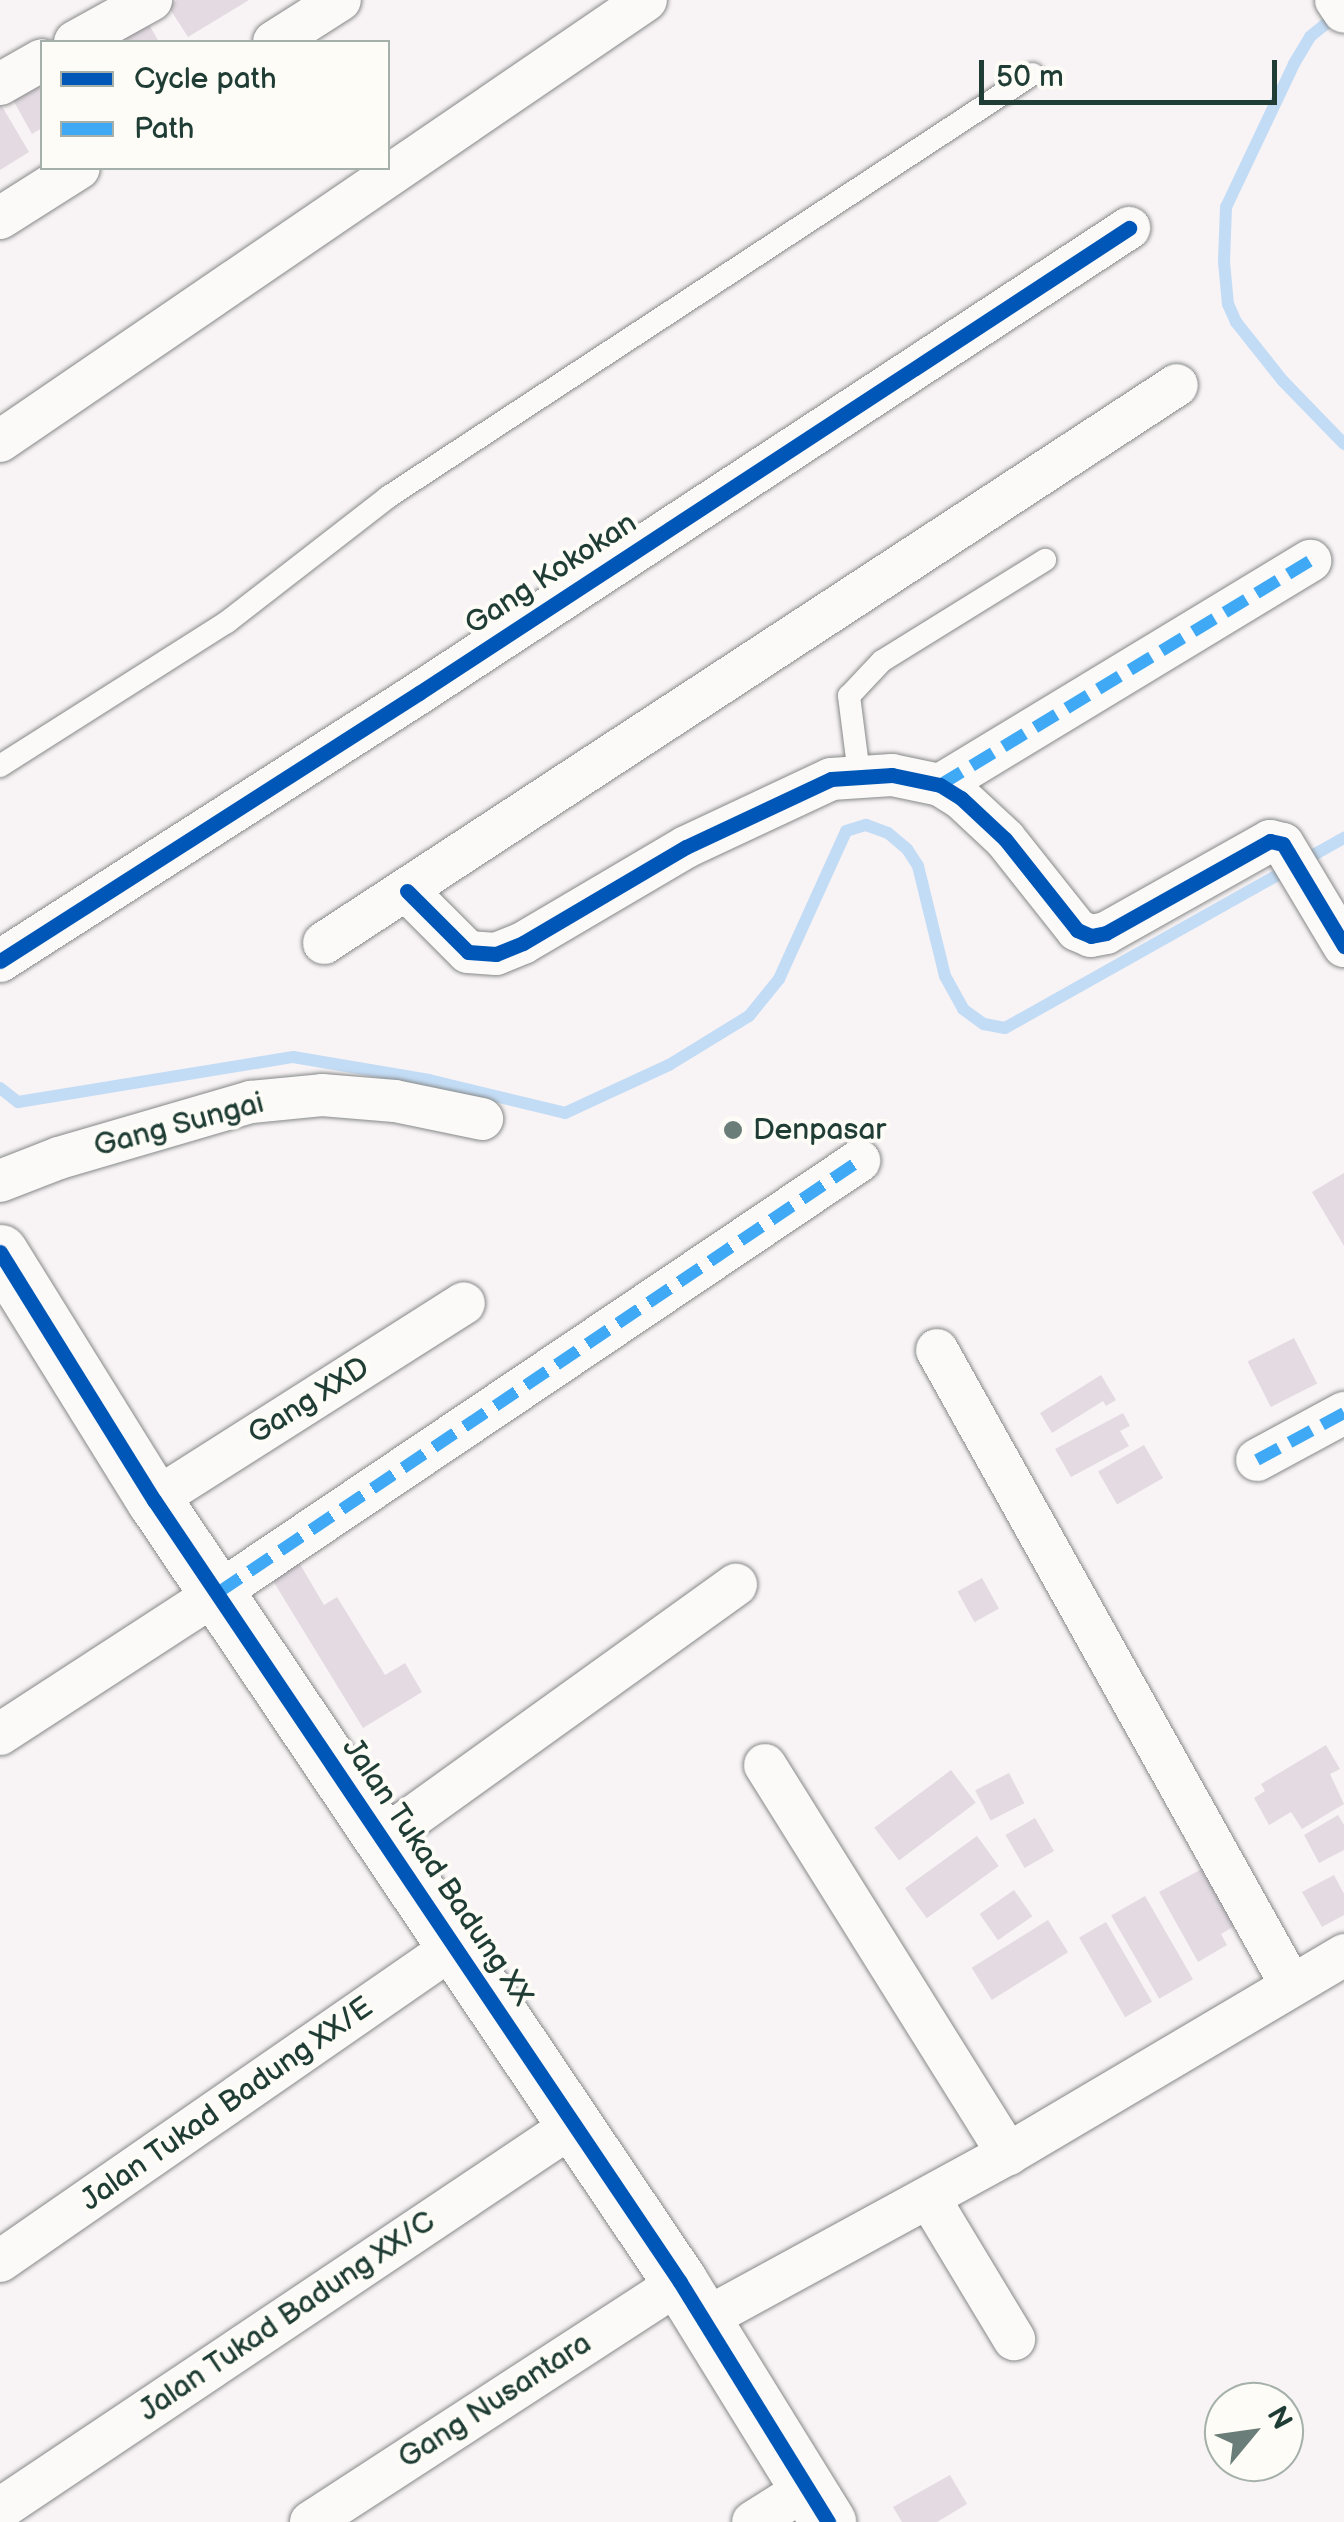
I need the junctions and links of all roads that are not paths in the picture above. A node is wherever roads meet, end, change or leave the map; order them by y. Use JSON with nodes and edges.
{"nodes":[{"id":1,"x":151,"y":0,"type":"edge"},
{"id":2,"x":340,"y":0,"type":"edge"},
{"id":3,"x":646,"y":0,"type":"edge"},
{"id":4,"x":1336,"y":0,"type":"edge"},
{"id":5,"x":1344,"y":12,"type":"edge"},
{"id":6,"x":78,"y":40,"type":"edge"},
{"id":7,"x":277,"y":40,"type":"edge"},
{"id":8,"x":40,"y":61,"type":"edge"},
{"id":9,"x":1033,"y":74,"type":"dead end"},
{"id":10,"x":0,"y":84,"type":"edge"},
{"id":11,"x":76,"y":170,"type":"edge"},
{"id":12,"x":0,"y":218,"type":"edge"},
{"id":13,"x":1129,"y":228,"type":"dead end"},
{"id":14,"x":1176,"y":385,"type":"dead end"},
{"id":15,"x":0,"y":441,"type":"edge"},
{"id":16,"x":1044,"y":560,"type":"dead end"},
{"id":17,"x":1310,"y":560,"type":"dead end"},
{"id":18,"x":0,"y":766,"type":"edge"},
{"id":19,"x":858,"y":774,"type":"junction"},
{"id":20,"x":940,"y":785,"type":"junction"},
{"id":21,"x":408,"y":891,"type":"junction"},
{"id":22,"x":324,"y":943,"type":"dead end"},
{"id":23,"x":1344,"y":946,"type":"edge"},
{"id":24,"x":0,"y":960,"type":"edge"},
{"id":25,"x":482,"y":1119,"type":"dead end"},
{"id":26,"x":858,"y":1161,"type":"dead end"},
{"id":27,"x":0,"y":1181,"type":"edge"},
{"id":28,"x":0,"y":1252,"type":"edge"},
{"id":29,"x":464,"y":1303,"type":"dead end"},
{"id":30,"x":937,"y":1350,"type":"dead end"},
{"id":31,"x":1344,"y":1414,"type":"edge"},
{"id":32,"x":1257,"y":1460,"type":"dead end"},
{"id":33,"x":154,"y":1500,"type":"junction"},
{"id":34,"x":736,"y":1585,"type":"dead end"},
{"id":35,"x":219,"y":1592,"type":"junction"},
{"id":36,"x":0,"y":1734,"type":"edge"},
{"id":37,"x":766,"y":1765,"type":"dead end"},
{"id":38,"x":382,"y":1839,"type":"junction"},
{"id":39,"x":454,"y":1946,"type":"junction"},
{"id":40,"x":1344,"y":1955,"type":"edge"},
{"id":41,"x":1291,"y":1985,"type":"junction"},
{"id":42,"x":575,"y":2124,"type":"junction"},
{"id":43,"x":1008,"y":2154,"type":"junction"},
{"id":44,"x":930,"y":2198,"type":"junction"},
{"id":45,"x":0,"y":2261,"type":"edge"},
{"id":46,"x":692,"y":2301,"type":"junction"},
{"id":47,"x":1014,"y":2339,"type":"dead end"},
{"id":48,"x":817,"y":2505,"type":"edge"},
{"id":49,"x":0,"y":2509,"type":"edge"},
{"id":50,"x":311,"y":2522,"type":"edge"},
{"id":51,"x":753,"y":2522,"type":"edge"}],
"edges":[{"from":1,"to":6,"type":"street"},
{"from":2,"to":7,"type":"street"},
{"from":3,"to":15,"type":"street"},
{"from":4,"to":5,"type":"street"},
{"from":8,"to":10,"type":"street"},
{"from":9,"to":18,"type":"lane"},
{"from":11,"to":12,"type":"street"},
{"from":13,"to":24,"type":"street","name":"Gang Kokokan"},
{"from":14,"to":21,"type":"street"},
{"from":16,"to":19,"type":"lane"},
{"from":17,"to":20,"type":"street"},
{"from":19,"to":20,"type":"street"},
{"from":19,"to":21,"type":"street"},
{"from":20,"to":23,"type":"street"},
{"from":21,"to":22,"type":"street"},
{"from":25,"to":27,"type":"street","name":"Gang Sungai"},
{"from":26,"to":35,"type":"street"},
{"from":28,"to":33,"type":"street","name":"Jalan Tukad Badung XX"},
{"from":29,"to":33,"type":"street","name":"Gang XXD"},
{"from":30,"to":41,"type":"street"},
{"from":31,"to":32,"type":"street"},
{"from":33,"to":35,"type":"street","name":"Jalan Tukad Badung XX"},
{"from":34,"to":38,"type":"street"},
{"from":35,"to":36,"type":"street"},
{"from":35,"to":38,"type":"street","name":"Jalan Tukad Badung XX"},
{"from":37,"to":43,"type":"street"},
{"from":38,"to":39,"type":"street","name":"Jalan Tukad Badung XX"},
{"from":39,"to":42,"type":"street","name":"Jalan Tukad Badung XX"},
{"from":39,"to":45,"type":"street","name":"Jalan Tukad Badung XX/E"},
{"from":40,"to":41,"type":"street","name":"Gang Nusantara"},
{"from":41,"to":43,"type":"street","name":"Gang Nusantara"},
{"from":42,"to":46,"type":"street","name":"Jalan Tukad Badung XX"},
{"from":42,"to":49,"type":"street","name":"Jalan Tukad Badung XX/C"},
{"from":43,"to":44,"type":"street","name":"Gang Nusantara"},
{"from":44,"to":46,"type":"street","name":"Gang Nusantara"},
{"from":44,"to":47,"type":"street"},
{"from":46,"to":48,"type":"street","name":"Jalan Tukad Badung XX"},
{"from":46,"to":50,"type":"street","name":"Gang Nusantara"},
{"from":48,"to":51,"type":"street"}]}
